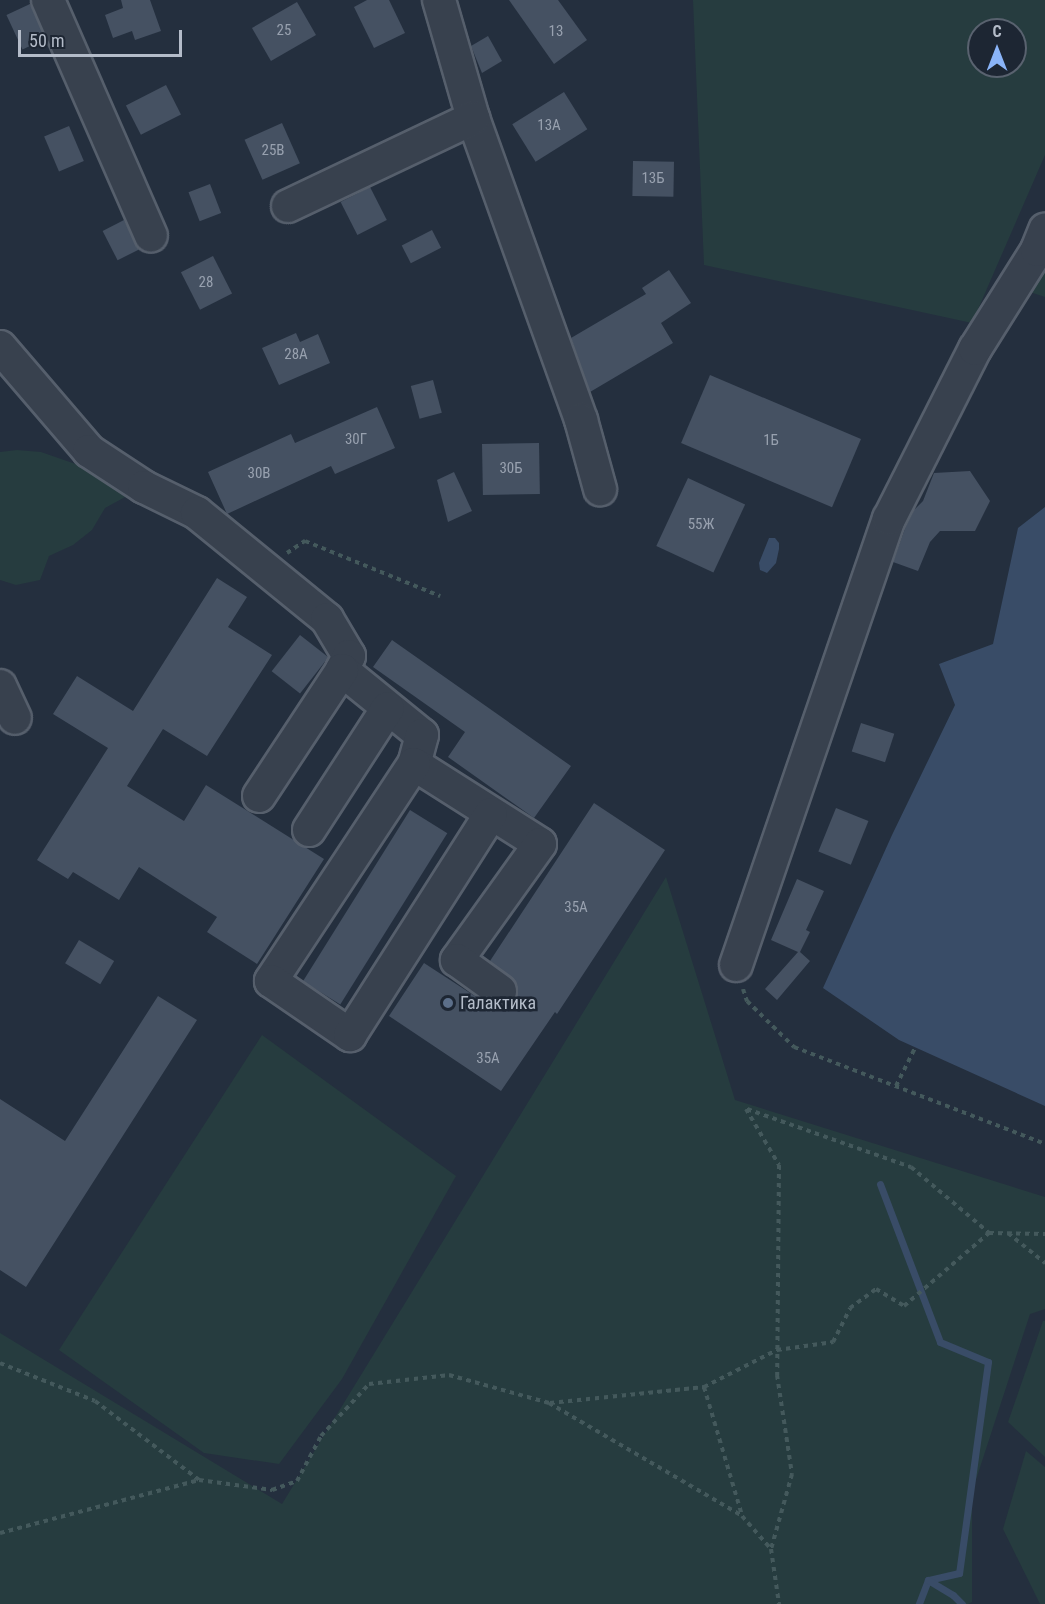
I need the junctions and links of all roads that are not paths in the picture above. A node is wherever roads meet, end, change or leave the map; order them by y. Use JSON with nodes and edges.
{"nodes":[{"id":1,"x":48,"y":0,"type":"edge"},
{"id":2,"x":439,"y":0,"type":"edge"},
{"id":3,"x":473,"y":118,"type":"junction"},
{"id":4,"x":288,"y":206,"type":"dead end"},
{"id":5,"x":1045,"y":230,"type":"edge"},
{"id":6,"x":151,"y":236,"type":"dead end"},
{"id":7,"x":0,"y":347,"type":"edge"},
{"id":8,"x":600,"y":489,"type":"dead end"},
{"id":9,"x":342,"y":670,"type":"junction"},
{"id":10,"x":0,"y":686,"type":"edge"},
{"id":11,"x":388,"y":708,"type":"junction"},
{"id":12,"x":15,"y":718,"type":"dead end"},
{"id":13,"x":414,"y":765,"type":"junction"},
{"id":14,"x":259,"y":796,"type":"dead end"},
{"id":15,"x":491,"y":814,"type":"junction"},
{"id":16,"x":309,"y":830,"type":"dead end"},
{"id":17,"x":736,"y":965,"type":"road end"},
{"id":18,"x":500,"y":991,"type":"dead end"}],
"edges":[{"from":1,"to":6,"type":"street"},
{"from":2,"to":3,"type":"street"},
{"from":3,"to":4,"type":"street"},
{"from":3,"to":8,"type":"street"},
{"from":5,"to":17,"type":"street"},
{"from":7,"to":9,"type":"street"},
{"from":9,"to":11,"type":"street"},
{"from":9,"to":14,"type":"street"},
{"from":10,"to":12,"type":"street"},
{"from":11,"to":13,"type":"street"},
{"from":11,"to":16,"type":"street"},
{"from":13,"to":15,"type":"street"},
{"from":13,"to":15,"type":"street"},
{"from":15,"to":18,"type":"street"}]}
